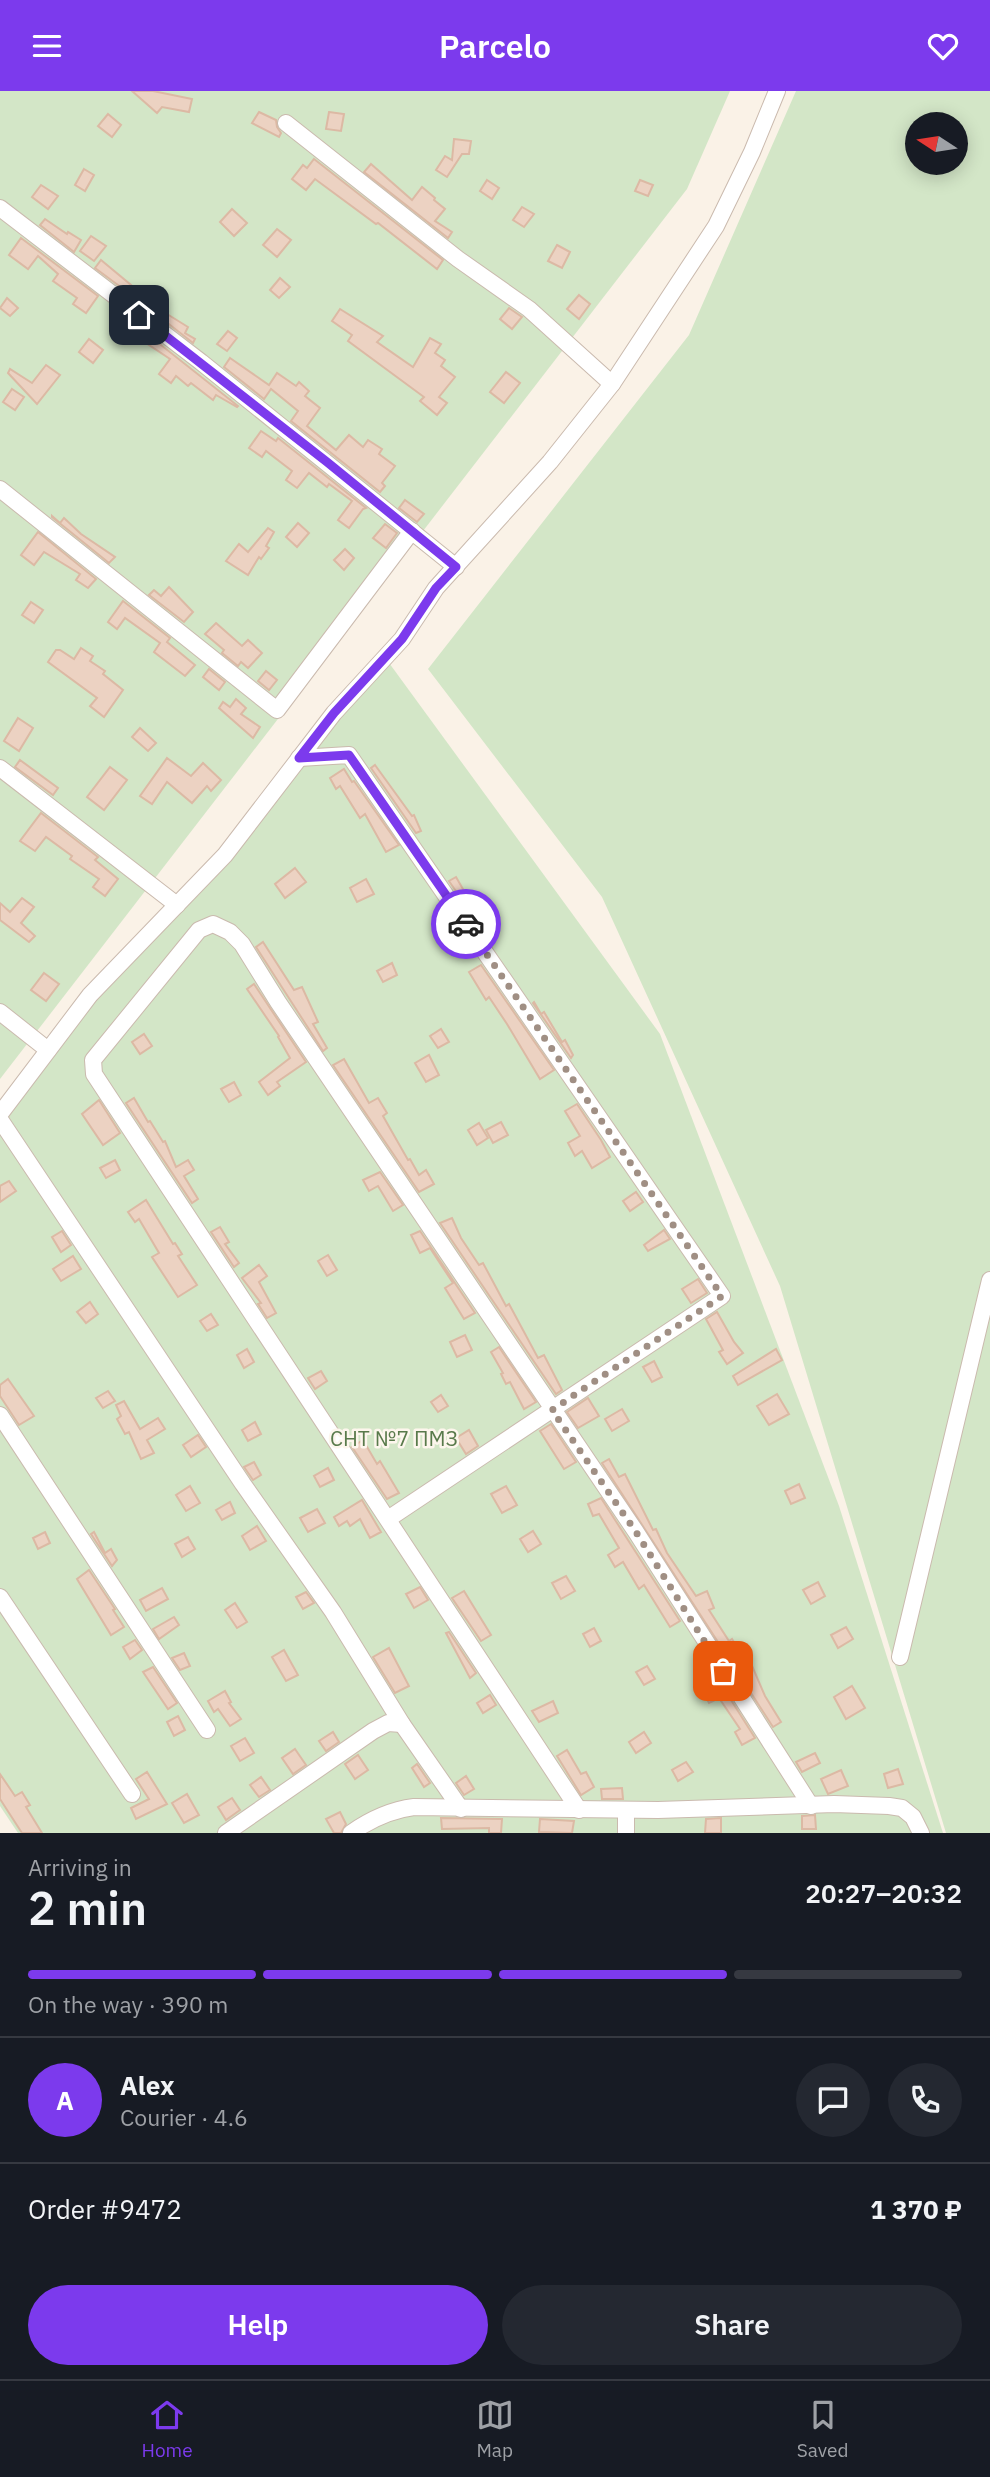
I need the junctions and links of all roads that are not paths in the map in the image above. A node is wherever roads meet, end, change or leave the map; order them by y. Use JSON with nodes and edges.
{"nodes":[{"id":1,"x":777,"y":91,"type":"edge"},
{"id":2,"x":286,"y":123,"type":"dead end"},
{"id":3,"x":0,"y":208,"type":"edge"},
{"id":4,"x":612,"y":384,"type":"junction"},
{"id":5,"x":0,"y":489,"type":"edge"},
{"id":6,"x":412,"y":531,"type":"junction"},
{"id":7,"x":456,"y":567,"type":"junction"},
{"id":8,"x":299,"y":758,"type":"junction"},
{"id":9,"x":0,"y":768,"type":"edge"},
{"id":10,"x":177,"y":905,"type":"junction"},
{"id":11,"x":0,"y":1012,"type":"edge"},
{"id":12,"x":48,"y":1050,"type":"junction"},
{"id":13,"x":0,"y":1114,"type":"edge"},
{"id":14,"x":1,"y":1121,"type":"edge"},
{"id":15,"x":990,"y":1280,"type":"edge"},
{"id":16,"x":552,"y":1410,"type":"junction"},
{"id":17,"x":0,"y":1415,"type":"edge"},
{"id":18,"x":388,"y":1519,"type":"junction"},
{"id":19,"x":0,"y":1597,"type":"edge"},
{"id":20,"x":900,"y":1657,"type":"dead end"},
{"id":21,"x":402,"y":1724,"type":"junction"},
{"id":22,"x":207,"y":1730,"type":"dead end"},
{"id":23,"x":132,"y":1794,"type":"dead end"},
{"id":24,"x":811,"y":1805,"type":"junction"},
{"id":25,"x":461,"y":1809,"type":"junction"},
{"id":26,"x":579,"y":1810,"type":"junction"},
{"id":27,"x":626,"y":1810,"type":"junction"},
{"id":28,"x":226,"y":1833,"type":"edge"},
{"id":29,"x":351,"y":1833,"type":"edge"},
{"id":30,"x":626,"y":1833,"type":"edge"},
{"id":31,"x":920,"y":1833,"type":"edge"}],
"edges":[{"from":1,"to":4,"type":"street"},
{"from":2,"to":4,"type":"street"},
{"from":3,"to":6,"type":"street"},
{"from":4,"to":7,"type":"street"},
{"from":5,"to":6,"type":"street"},
{"from":6,"to":7,"type":"street"},
{"from":7,"to":8,"type":"street"},
{"from":8,"to":10,"type":"street"},
{"from":8,"to":16,"type":"street"},
{"from":9,"to":10,"type":"street"},
{"from":10,"to":12,"type":"street"},
{"from":11,"to":12,"type":"street"},
{"from":12,"to":13,"type":"street"},
{"from":14,"to":21,"type":"street"},
{"from":15,"to":20,"type":"street"},
{"from":16,"to":18,"type":"street"},
{"from":16,"to":18,"type":"street"},
{"from":16,"to":24,"type":"street"},
{"from":17,"to":22,"type":"street"},
{"from":18,"to":26,"type":"street"},
{"from":19,"to":23,"type":"street"},
{"from":21,"to":25,"type":"street"},
{"from":21,"to":28,"type":"street"},
{"from":24,"to":27,"type":"street"},
{"from":24,"to":31,"type":"street"},
{"from":25,"to":26,"type":"street"},
{"from":25,"to":29,"type":"street"},
{"from":26,"to":27,"type":"street"},
{"from":27,"to":30,"type":"street"}]}
